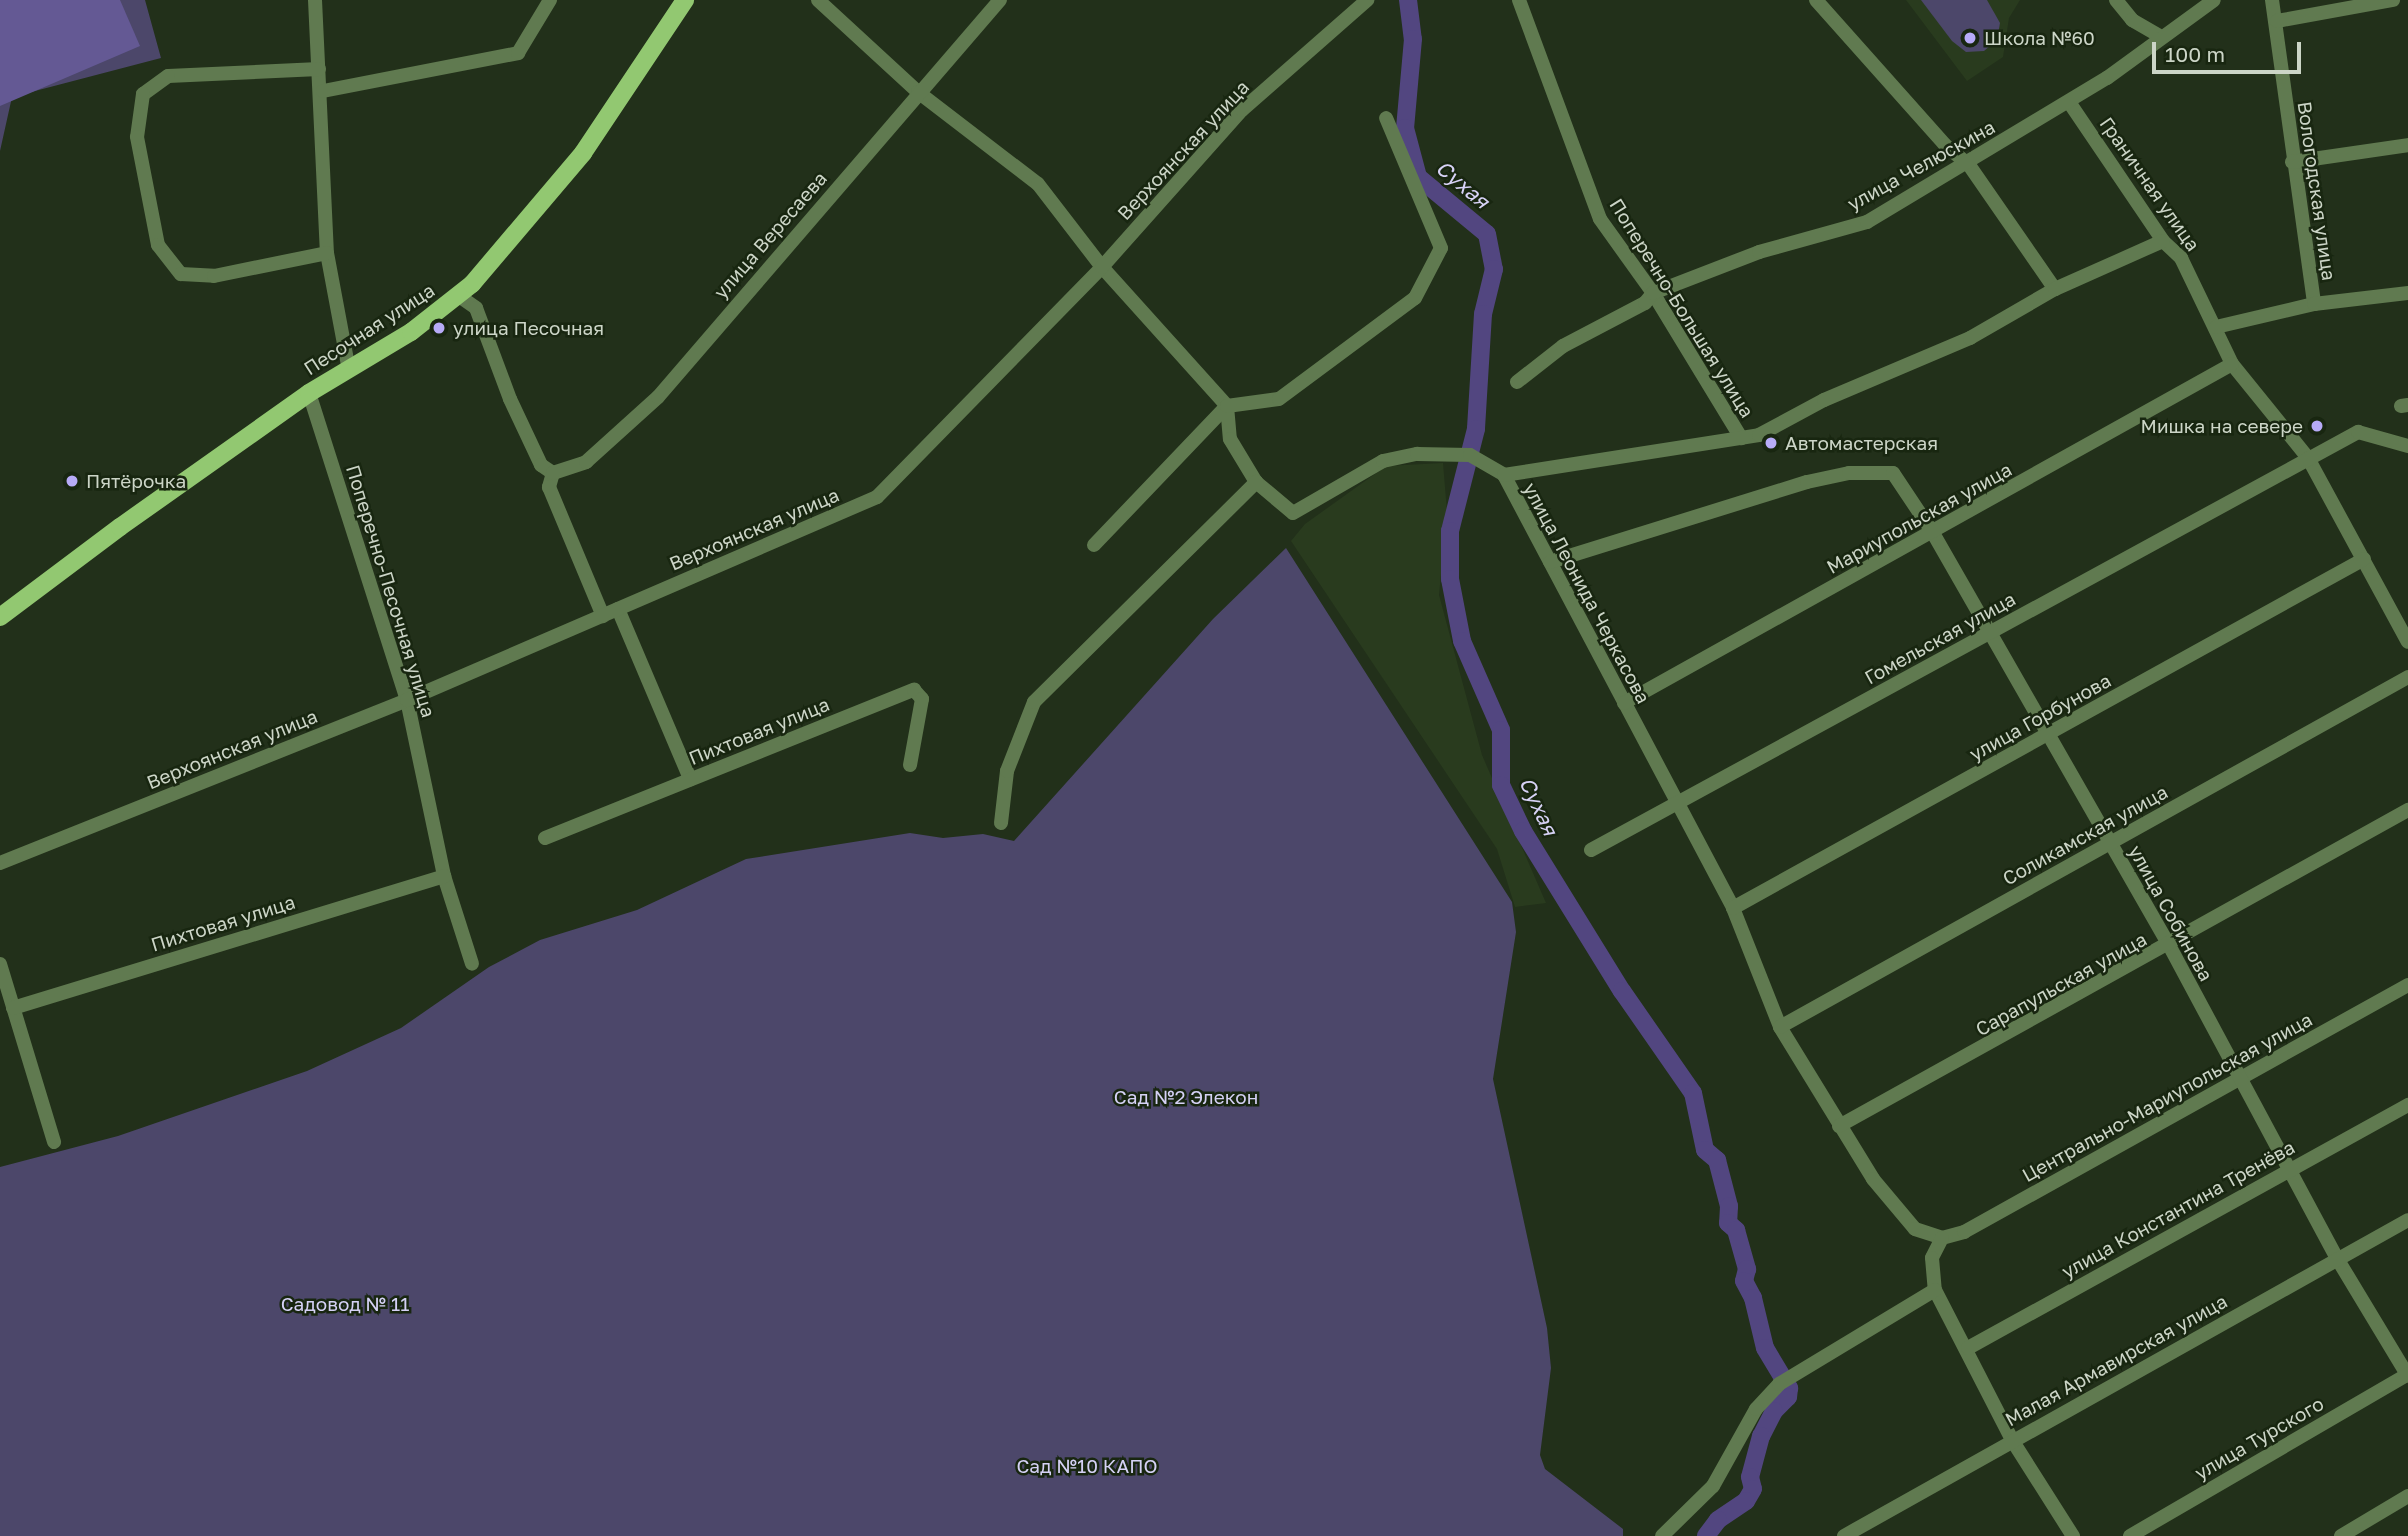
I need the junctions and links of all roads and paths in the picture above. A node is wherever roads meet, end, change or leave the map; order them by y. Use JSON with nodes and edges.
{"nodes":[{"id":1,"x":315,"y":0,"type":"edge"},
{"id":2,"x":550,"y":0,"type":"edge"},
{"id":3,"x":685,"y":0,"type":"edge"},
{"id":4,"x":818,"y":0,"type":"edge"},
{"id":5,"x":1000,"y":0,"type":"edge"},
{"id":6,"x":1367,"y":0,"type":"edge"},
{"id":7,"x":1519,"y":0,"type":"edge"},
{"id":8,"x":1816,"y":0,"type":"edge"},
{"id":9,"x":2116,"y":0,"type":"edge"},
{"id":10,"x":2214,"y":0,"type":"edge"},
{"id":11,"x":2272,"y":0,"type":"edge"},
{"id":12,"x":2393,"y":0,"type":"edge"},
{"id":13,"x":2277,"y":21,"type":"junction"},
{"id":14,"x":2162,"y":37,"type":"junction"},
{"id":15,"x":319,"y":69,"type":"junction"},
{"id":16,"x":323,"y":91,"type":"junction"},
{"id":17,"x":918,"y":93,"type":"junction"},
{"id":18,"x":2069,"y":102,"type":"junction"},
{"id":19,"x":1386,"y":118,"type":"dead end"},
{"id":20,"x":2408,"y":145,"type":"edge"},
{"id":21,"x":2292,"y":162,"type":"junction"},
{"id":22,"x":1969,"y":165,"type":"junction"},
{"id":23,"x":2163,"y":241,"type":"junction"},
{"id":24,"x":327,"y":253,"type":"junction"},
{"id":25,"x":1102,"y":267,"type":"junction"},
{"id":26,"x":2055,"y":289,"type":"junction"},
{"id":27,"x":1653,"y":293,"type":"junction"},
{"id":28,"x":2408,"y":293,"type":"edge"},
{"id":29,"x":458,"y":296,"type":"junction"},
{"id":30,"x":2314,"y":304,"type":"junction"},
{"id":31,"x":2216,"y":327,"type":"junction"},
{"id":32,"x":2232,"y":364,"type":"junction"},
{"id":33,"x":349,"y":370,"type":"junction"},
{"id":34,"x":1517,"y":382,"type":"dead end"},
{"id":35,"x":309,"y":393,"type":"junction"},
{"id":36,"x":1227,"y":406,"type":"junction"},
{"id":37,"x":1741,"y":438,"type":"junction"},
{"id":38,"x":2408,"y":446,"type":"edge"},
{"id":39,"x":2308,"y":458,"type":"junction"},
{"id":40,"x":553,"y":473,"type":"junction"},
{"id":41,"x":1504,"y":475,"type":"junction"},
{"id":42,"x":1256,"y":482,"type":"junction"},
{"id":43,"x":1933,"y":533,"type":"junction"},
{"id":44,"x":1094,"y":545,"type":"dead end"},
{"id":45,"x":2364,"y":559,"type":"junction"},
{"id":46,"x":1550,"y":562,"type":"junction"},
{"id":47,"x":618,"y":609,"type":"junction"},
{"id":48,"x":603,"y":615,"type":"junction"},
{"id":49,"x":0,"y":617,"type":"edge"},
{"id":50,"x":1989,"y":632,"type":"junction"},
{"id":51,"x":2408,"y":642,"type":"edge"},
{"id":52,"x":2408,"y":677,"type":"edge"},
{"id":53,"x":407,"y":700,"type":"junction"},
{"id":54,"x":1624,"y":703,"type":"junction"},
{"id":55,"x":2048,"y":735,"type":"junction"},
{"id":56,"x":910,"y":765,"type":"dead end"},
{"id":57,"x":690,"y":779,"type":"junction"},
{"id":58,"x":1676,"y":806,"type":"junction"},
{"id":59,"x":2408,"y":810,"type":"edge"},
{"id":60,"x":1001,"y":823,"type":"dead end"},
{"id":61,"x":545,"y":838,"type":"dead end"},
{"id":62,"x":2110,"y":843,"type":"junction"},
{"id":63,"x":1591,"y":850,"type":"dead end"},
{"id":64,"x":0,"y":863,"type":"edge"},
{"id":65,"x":443,"y":876,"type":"junction"},
{"id":66,"x":1733,"y":908,"type":"junction"},
{"id":67,"x":2170,"y":947,"type":"junction"},
{"id":68,"x":0,"y":964,"type":"edge"},
{"id":69,"x":472,"y":964,"type":"dead end"},
{"id":70,"x":2408,"y":985,"type":"edge"},
{"id":71,"x":13,"y":1008,"type":"junction"},
{"id":72,"x":1780,"y":1027,"type":"junction"},
{"id":73,"x":2239,"y":1079,"type":"junction"},
{"id":74,"x":2408,"y":1105,"type":"edge"},
{"id":75,"x":1839,"y":1126,"type":"junction"},
{"id":76,"x":54,"y":1143,"type":"dead end"},
{"id":77,"x":2289,"y":1170,"type":"junction"},
{"id":78,"x":2408,"y":1220,"type":"edge"},
{"id":79,"x":1942,"y":1238,"type":"junction"},
{"id":80,"x":2338,"y":1260,"type":"junction"},
{"id":81,"x":1935,"y":1290,"type":"junction"},
{"id":82,"x":1968,"y":1348,"type":"junction"},
{"id":83,"x":2408,"y":1375,"type":"edge"},
{"id":84,"x":2012,"y":1440,"type":"junction"},
{"id":85,"x":2408,"y":1496,"type":"edge"},
{"id":86,"x":1662,"y":1536,"type":"edge"},
{"id":87,"x":1844,"y":1536,"type":"edge"},
{"id":88,"x":2073,"y":1536,"type":"edge"},
{"id":89,"x":2130,"y":1536,"type":"edge"},
{"id":90,"x":2341,"y":1536,"type":"edge"}],
"edges":[{"from":1,"to":15,"type":"street"},
{"from":2,"to":16,"type":"street"},
{"from":3,"to":29,"type":"main road","name":"Песочная улица"},
{"from":4,"to":17,"type":"street"},
{"from":5,"to":17,"type":"street","name":"улица Вересаева"},
{"from":6,"to":25,"type":"street","name":"Верхоянская улица"},
{"from":7,"to":27,"type":"street","name":"Поперечно-Большая улица"},
{"from":8,"to":22,"type":"street"},
{"from":9,"to":14,"type":"street"},
{"from":10,"to":14,"type":"street","name":"улица Челюскина"},
{"from":11,"to":13,"type":"street","name":"Вологодская улица"},
{"from":12,"to":13,"type":"street"},
{"from":13,"to":21,"type":"street","name":"Вологодская улица"},
{"from":14,"to":18,"type":"street","name":"улица Челюскина"},
{"from":15,"to":16,"type":"street"},
{"from":15,"to":24,"type":"street"},
{"from":16,"to":24,"type":"street"},
{"from":17,"to":25,"type":"street"},
{"from":17,"to":40,"type":"street","name":"улица Вересаева"},
{"from":18,"to":22,"type":"street","name":"улица Челюскина"},
{"from":18,"to":23,"type":"street","name":"Граничная улица"},
{"from":19,"to":36,"type":"street"},
{"from":20,"to":21,"type":"street"},
{"from":21,"to":30,"type":"street","name":"Вологодская улица"},
{"from":22,"to":26,"type":"street"},
{"from":22,"to":27,"type":"street","name":"улица Челюскина"},
{"from":23,"to":26,"type":"street"},
{"from":23,"to":31,"type":"street","name":"Граничная улица"},
{"from":24,"to":33,"type":"street"},
{"from":25,"to":36,"type":"street"},
{"from":25,"to":47,"type":"street","name":"Верхоянская улица"},
{"from":26,"to":37,"type":"street"},
{"from":27,"to":34,"type":"street","name":"улица Челюскина"},
{"from":27,"to":37,"type":"street","name":"Поперечно-Большая улица"},
{"from":28,"to":30,"type":"street"},
{"from":29,"to":33,"type":"main road","name":"Песочная улица"},
{"from":29,"to":40,"type":"street"},
{"from":30,"to":31,"type":"street"},
{"from":31,"to":32,"type":"street","name":"Граничная улица"},
{"from":32,"to":39,"type":"street","name":"Граничная улица"},
{"from":32,"to":43,"type":"street","name":"Мариупольская улица"},
{"from":33,"to":35,"type":"main road","name":"Песочная улица"},
{"from":35,"to":49,"type":"main road","name":"Песочная улица"},
{"from":35,"to":53,"type":"street","name":"Поперечно-Песочная улица"},
{"from":36,"to":42,"type":"street","name":"улица Леонида Черкасова"},
{"from":36,"to":44,"type":"street"},
{"from":37,"to":41,"type":"street"},
{"from":38,"to":39,"type":"street","name":"Гомельская улица"},
{"from":39,"to":45,"type":"street","name":"Граничная улица"},
{"from":39,"to":50,"type":"street","name":"Гомельская улица"},
{"from":40,"to":48,"type":"street"},
{"from":41,"to":42,"type":"street","name":"улица Леонида Черкасова"},
{"from":41,"to":46,"type":"street","name":"улица Леонида Черкасова"},
{"from":42,"to":60,"type":"street"},
{"from":43,"to":46,"type":"street","name":"улица Собинова"},
{"from":43,"to":50,"type":"street","name":"улица Собинова"},
{"from":43,"to":54,"type":"street","name":"Мариупольская улица"},
{"from":45,"to":51,"type":"street","name":"Граничная улица"},
{"from":45,"to":55,"type":"street","name":"улица Горбунова"},
{"from":46,"to":54,"type":"street","name":"улица Леонида Черкасова"},
{"from":47,"to":48,"type":"street","name":"Верхоянская улица"},
{"from":47,"to":57,"type":"street"},
{"from":48,"to":53,"type":"street","name":"Верхоянская улица"},
{"from":50,"to":55,"type":"street","name":"улица Собинова"},
{"from":50,"to":58,"type":"street","name":"Гомельская улица"},
{"from":52,"to":62,"type":"street","name":"Соликамская улица"},
{"from":53,"to":64,"type":"street","name":"Верхоянская улица"},
{"from":53,"to":65,"type":"street","name":"Поперечно-Песочная улица"},
{"from":54,"to":58,"type":"street","name":"улица Леонида Черкасова"},
{"from":55,"to":62,"type":"street","name":"улица Собинова"},
{"from":55,"to":66,"type":"street","name":"улица Горбунова"},
{"from":56,"to":57,"type":"street","name":"Пихтовая улица"},
{"from":57,"to":61,"type":"street","name":"Пихтовая улица"},
{"from":58,"to":63,"type":"street","name":"Гомельская улица"},
{"from":58,"to":66,"type":"street","name":"улица Леонида Черкасова"},
{"from":59,"to":67,"type":"street","name":"Сарапульская улица"},
{"from":62,"to":67,"type":"street","name":"улица Собинова"},
{"from":62,"to":72,"type":"street","name":"Соликамская улица"},
{"from":65,"to":69,"type":"street","name":"Поперечно-Песочная улица"},
{"from":65,"to":71,"type":"street","name":"Пихтовая улица"},
{"from":66,"to":72,"type":"street","name":"улица Леонида Черкасова"},
{"from":67,"to":73,"type":"street","name":"улица Собинова"},
{"from":67,"to":75,"type":"street","name":"Сарапульская улица"},
{"from":68,"to":71,"type":"street"},
{"from":70,"to":73,"type":"street","name":"Центрально-Мариупольская улица"},
{"from":71,"to":76,"type":"street"},
{"from":72,"to":75,"type":"street","name":"улица Леонида Черкасова"},
{"from":73,"to":77,"type":"street","name":"улица Собинова"},
{"from":73,"to":79,"type":"street","name":"Центрально-Мариупольская улица"},
{"from":74,"to":77,"type":"street","name":"улица Константина Тренёва"},
{"from":75,"to":79,"type":"street","name":"улица Леонида Черкасова"},
{"from":77,"to":80,"type":"street","name":"улица Собинова"},
{"from":77,"to":82,"type":"street","name":"улица Константина Тренёва"},
{"from":78,"to":80,"type":"street","name":"Малая Армавирская улица"},
{"from":79,"to":81,"type":"street"},
{"from":80,"to":83,"type":"street","name":"улица Собинова"},
{"from":80,"to":84,"type":"street","name":"Малая Армавирская улица"},
{"from":81,"to":82,"type":"street"},
{"from":81,"to":86,"type":"street"},
{"from":82,"to":84,"type":"street"},
{"from":83,"to":89,"type":"street","name":"улица Турского"},
{"from":84,"to":87,"type":"street","name":"Малая Армавирская улица"},
{"from":84,"to":88,"type":"street"},
{"from":85,"to":90,"type":"street"}]}
